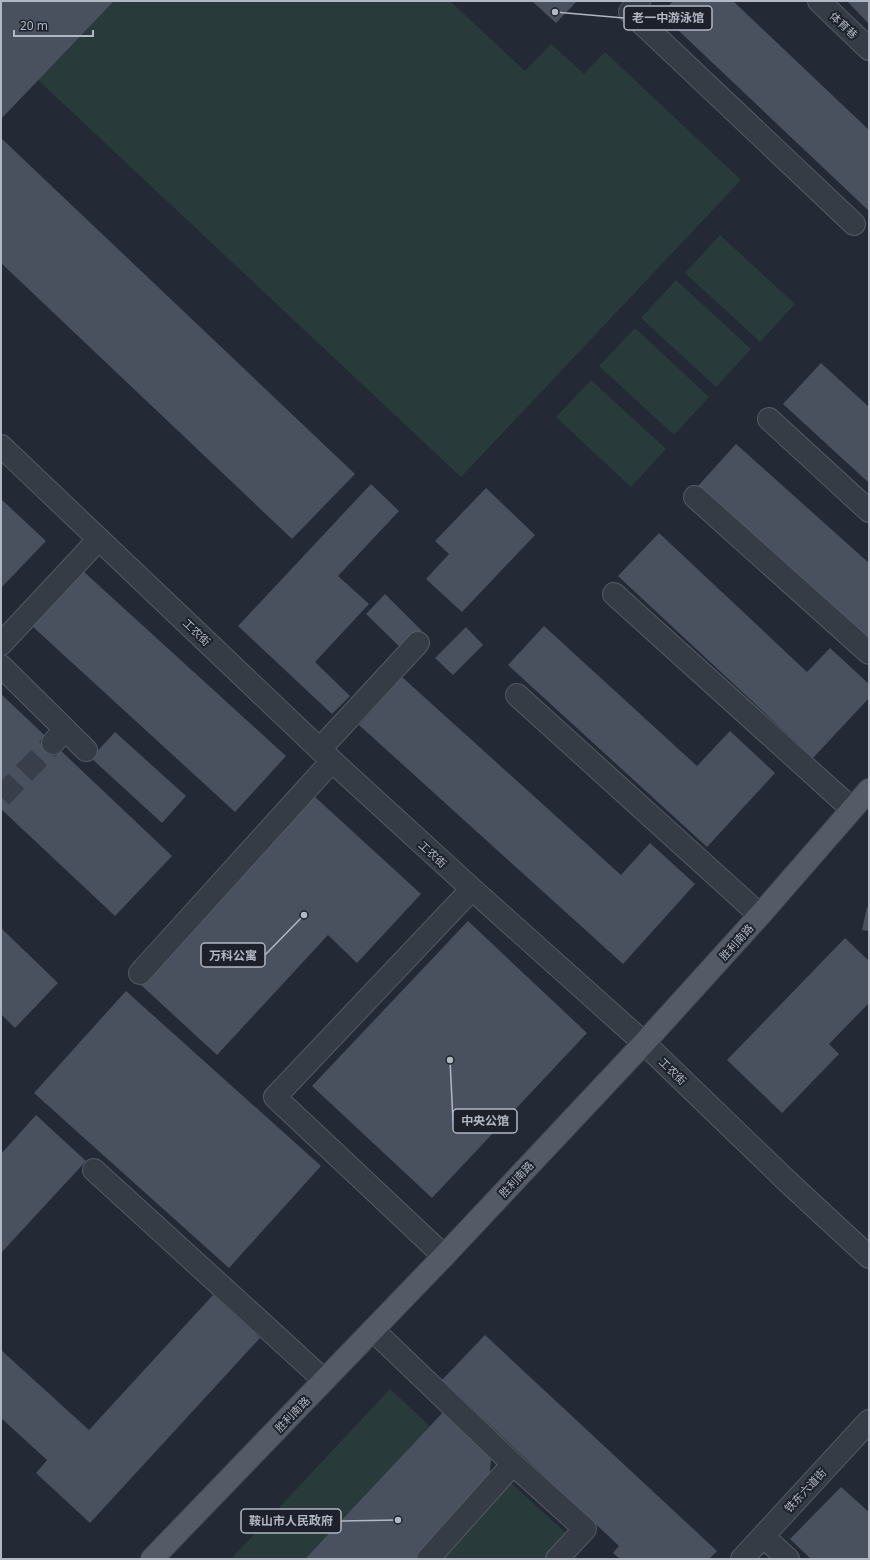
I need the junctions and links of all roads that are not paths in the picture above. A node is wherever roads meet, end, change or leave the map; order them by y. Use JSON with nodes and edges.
{"nodes":[{"id":1,"x":639,"y":1,"type":"edge"},
{"id":2,"x":819,"y":1,"type":"edge"},
{"id":3,"x":869,"y":49,"type":"edge"},
{"id":4,"x":854,"y":224,"type":"dead end"},
{"id":5,"x":769,"y":419,"type":"dead end"},
{"id":6,"x":1,"y":446,"type":"edge"},
{"id":7,"x":694,"y":497,"type":"dead end"},
{"id":8,"x":869,"y":511,"type":"edge"},
{"id":9,"x":99,"y":539,"type":"junction"},
{"id":10,"x":614,"y":594,"type":"dead end"},
{"id":11,"x":418,"y":643,"type":"dead end"},
{"id":12,"x":1,"y":644,"type":"edge"},
{"id":13,"x":869,"y":653,"type":"edge"},
{"id":14,"x":1,"y":666,"type":"edge"},
{"id":15,"x":517,"y":695,"type":"dead end"},
{"id":16,"x":86,"y":750,"type":"dead end"},
{"id":17,"x":326,"y":755,"type":"junction"},
{"id":18,"x":869,"y":790,"type":"edge"},
{"id":19,"x":852,"y":809,"type":"junction"},
{"id":20,"x":472,"y":889,"type":"junction"},
{"id":21,"x":760,"y":915,"type":"junction"},
{"id":22,"x":140,"y":972,"type":"dead end"},
{"id":23,"x":644,"y":1043,"type":"junction"},
{"id":24,"x":94,"y":1170,"type":"dead end"},
{"id":25,"x":444,"y":1256,"type":"junction"},
{"id":26,"x":869,"y":1257,"type":"edge"},
{"id":27,"x":373,"y":1330,"type":"junction"},
{"id":28,"x":324,"y":1380,"type":"junction"},
{"id":29,"x":868,"y":1424,"type":"edge"},
{"id":30,"x":513,"y":1464,"type":"junction"},
{"id":31,"x":763,"y":1536,"type":"junction"},
{"id":32,"x":152,"y":1559,"type":"edge"},
{"id":33,"x":428,"y":1559,"type":"edge"},
{"id":34,"x":558,"y":1559,"type":"edge"},
{"id":35,"x":742,"y":1559,"type":"edge"},
{"id":36,"x":788,"y":1559,"type":"edge"}],
"edges":[{"from":1,"to":4,"type":"street"},
{"from":2,"to":3,"type":"street","name":"体育巷"},
{"from":5,"to":8,"type":"street"},
{"from":6,"to":9,"type":"street","name":"工农街"},
{"from":7,"to":13,"type":"street"},
{"from":9,"to":12,"type":"street"},
{"from":9,"to":17,"type":"street","name":"工农街"},
{"from":10,"to":19,"type":"street"},
{"from":11,"to":17,"type":"street"},
{"from":14,"to":16,"type":"street"},
{"from":15,"to":21,"type":"street"},
{"from":17,"to":20,"type":"street","name":"工农街"},
{"from":17,"to":22,"type":"street"},
{"from":18,"to":19,"type":"main road","name":"胜利南路"},
{"from":19,"to":21,"type":"main road","name":"胜利南路"},
{"from":20,"to":23,"type":"street","name":"工农街"},
{"from":20,"to":25,"type":"street"},
{"from":21,"to":23,"type":"main road","name":"胜利南路"},
{"from":23,"to":25,"type":"main road","name":"胜利南路"},
{"from":23,"to":26,"type":"street","name":"工农街"},
{"from":24,"to":28,"type":"street"},
{"from":25,"to":27,"type":"main road","name":"胜利南路"},
{"from":27,"to":28,"type":"main road","name":"胜利南路"},
{"from":27,"to":30,"type":"street"},
{"from":28,"to":32,"type":"main road","name":"胜利南路"},
{"from":29,"to":31,"type":"street","name":"铁东六道街"},
{"from":30,"to":33,"type":"street"},
{"from":30,"to":34,"type":"street"},
{"from":31,"to":35,"type":"street","name":"铁东六道街"},
{"from":31,"to":36,"type":"street"}]}
